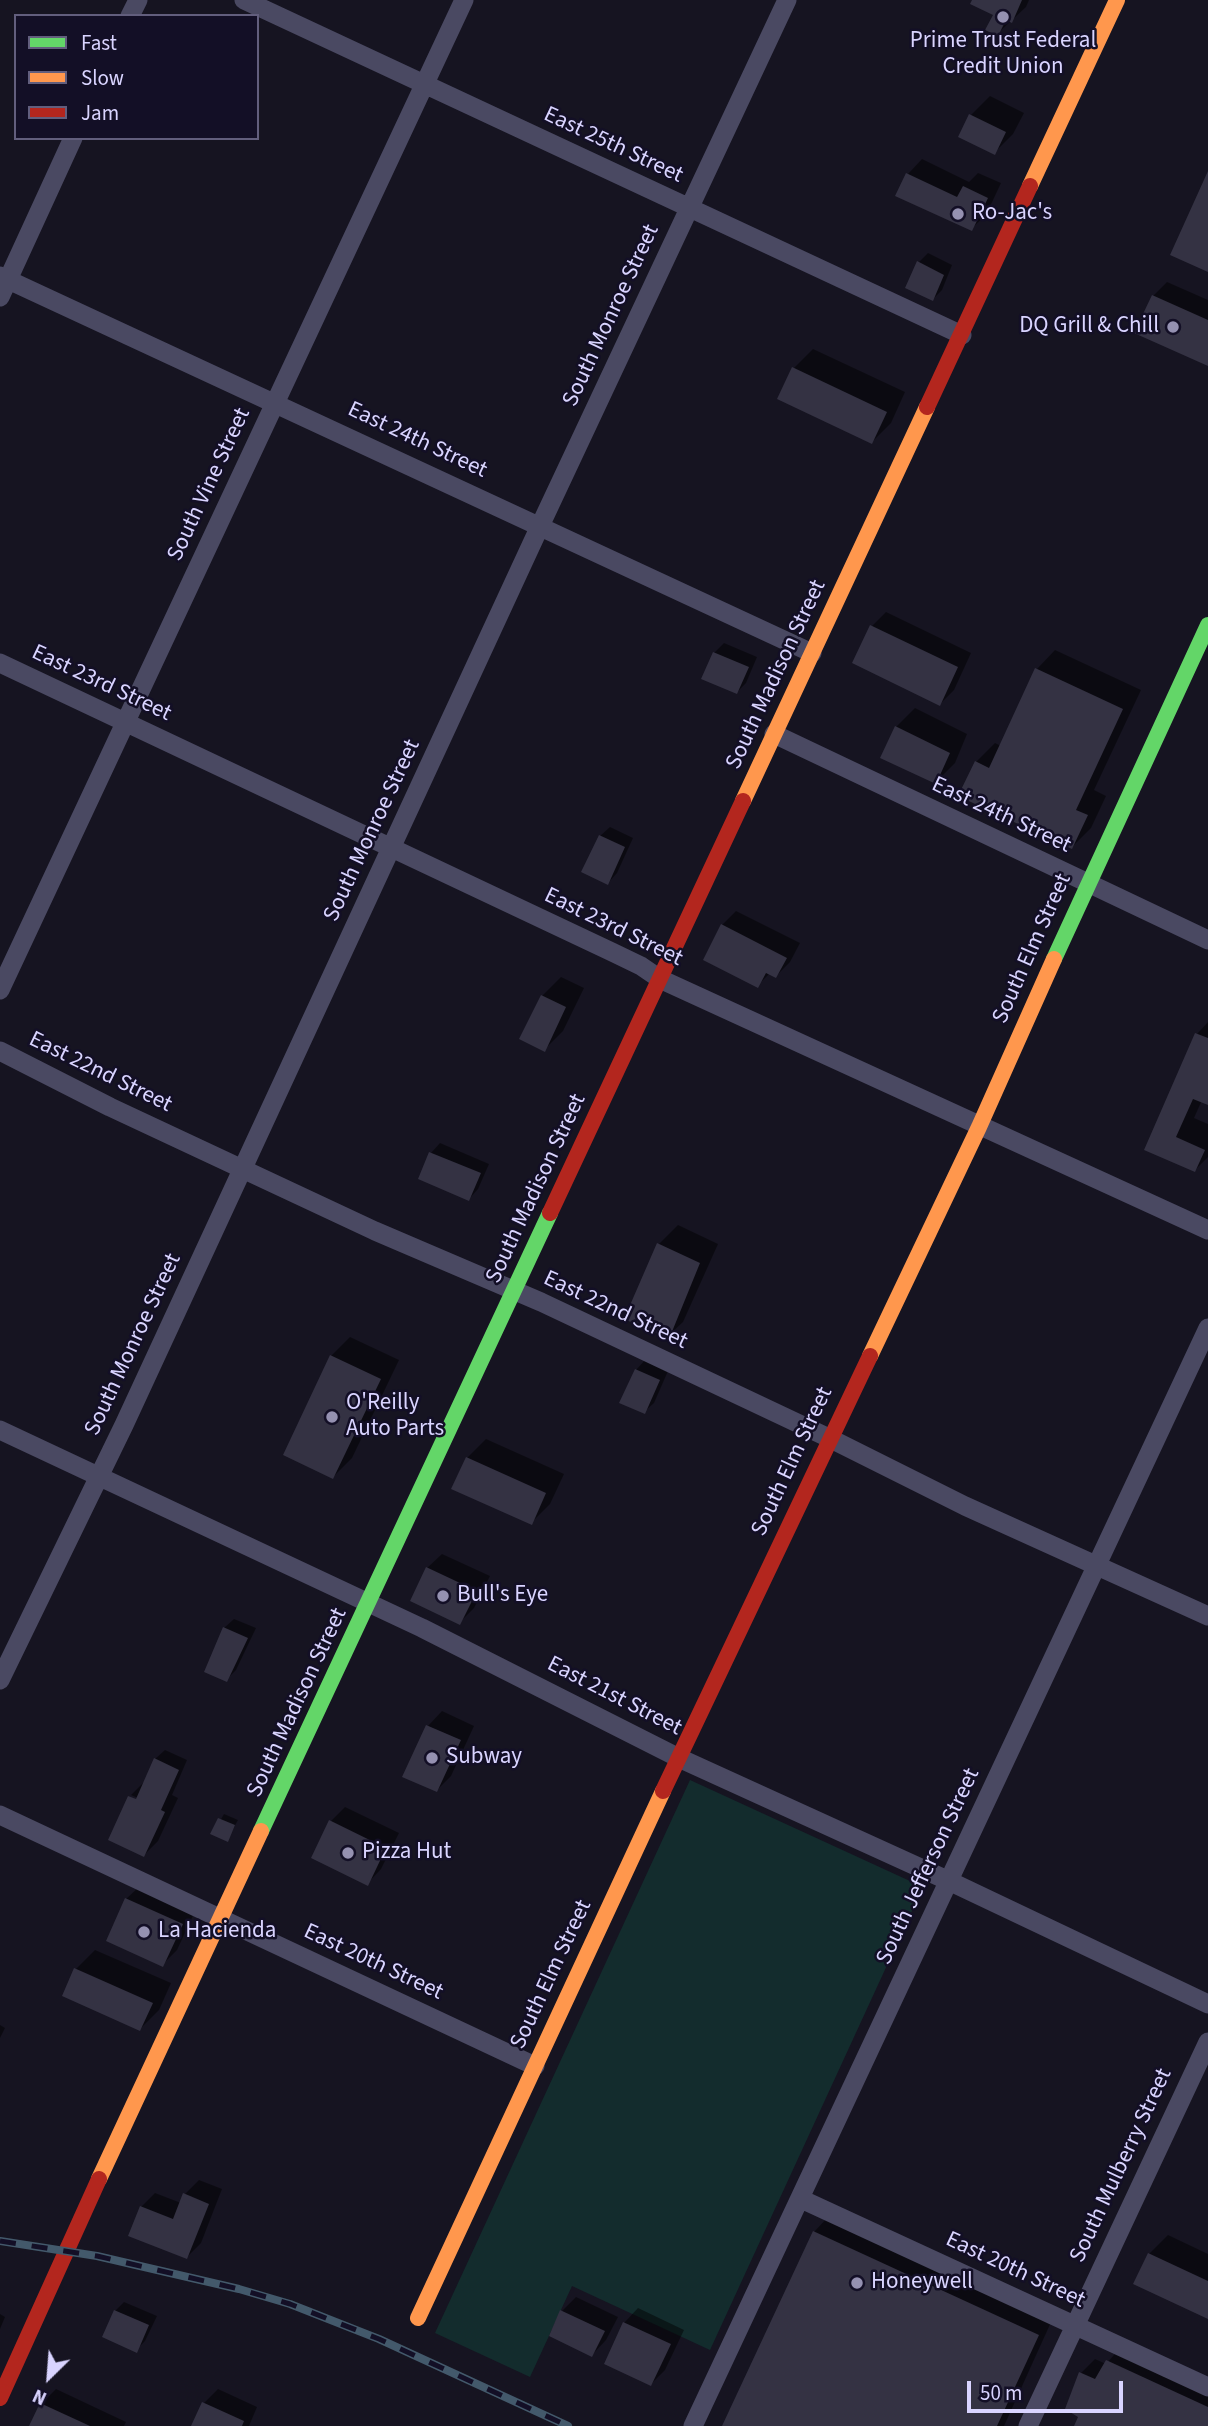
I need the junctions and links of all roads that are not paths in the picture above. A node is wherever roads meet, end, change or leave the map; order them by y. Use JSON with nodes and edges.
{"nodes":[{"id":1,"x":244,"y":0,"type":"edge"},
{"id":2,"x":464,"y":0,"type":"edge"},
{"id":3,"x":787,"y":0,"type":"edge"},
{"id":4,"x":1117,"y":0,"type":"edge"},
{"id":5,"x":425,"y":85,"type":"junction"},
{"id":6,"x":72,"y":140,"type":"edge"},
{"id":7,"x":689,"y":208,"type":"junction"},
{"id":8,"x":3,"y":284,"type":"edge"},
{"id":9,"x":962,"y":335,"type":"junction"},
{"id":10,"x":275,"y":402,"type":"junction"},
{"id":11,"x":540,"y":526,"type":"junction"},
{"id":12,"x":1208,"y":625,"type":"edge"},
{"id":13,"x":812,"y":653,"type":"junction"},
{"id":14,"x":0,"y":663,"type":"edge"},
{"id":15,"x":126,"y":722,"type":"junction"},
{"id":16,"x":774,"y":734,"type":"junction"},
{"id":17,"x":392,"y":849,"type":"junction"},
{"id":18,"x":1087,"y":884,"type":"junction"},
{"id":19,"x":1208,"y":940,"type":"edge"},
{"id":20,"x":660,"y":979,"type":"junction"},
{"id":21,"x":0,"y":990,"type":"edge"},
{"id":22,"x":0,"y":1051,"type":"edge"},
{"id":23,"x":979,"y":1127,"type":"junction"},
{"id":24,"x":244,"y":1168,"type":"junction"},
{"id":25,"x":1208,"y":1230,"type":"edge"},
{"id":26,"x":513,"y":1291,"type":"junction"},
{"id":27,"x":1208,"y":1328,"type":"edge"},
{"id":28,"x":0,"y":1430,"type":"edge"},
{"id":29,"x":829,"y":1438,"type":"junction"},
{"id":30,"x":99,"y":1477,"type":"junction"},
{"id":31,"x":1097,"y":1567,"type":"junction"},
{"id":32,"x":370,"y":1603,"type":"junction"},
{"id":33,"x":1208,"y":1616,"type":"edge"},
{"id":34,"x":0,"y":1680,"type":"edge"},
{"id":35,"x":679,"y":1758,"type":"junction"},
{"id":36,"x":0,"y":1815,"type":"edge"},
{"id":37,"x":949,"y":1881,"type":"junction"},
{"id":38,"x":221,"y":1918,"type":"junction"},
{"id":39,"x":1208,"y":2004,"type":"edge"},
{"id":40,"x":1208,"y":2042,"type":"edge"},
{"id":41,"x":535,"y":2066,"type":"junction"},
{"id":42,"x":801,"y":2199,"type":"junction"},
{"id":43,"x":418,"y":2318,"type":"dead end"},
{"id":44,"x":1074,"y":2325,"type":"junction"},
{"id":45,"x":1208,"y":2387,"type":"edge"},
{"id":46,"x":0,"y":2398,"type":"edge"},
{"id":47,"x":693,"y":2426,"type":"edge"},
{"id":48,"x":1028,"y":2426,"type":"edge"}],
"edges":[{"from":1,"to":5,"type":"street","name":"East 25th Street"},
{"from":2,"to":5,"type":"street","name":"South Vine Street"},
{"from":3,"to":7,"type":"street","name":"South Monroe Street"},
{"from":4,"to":9,"type":"main road","name":"South Madison Street"},
{"from":5,"to":7,"type":"street","name":"East 25th Street"},
{"from":5,"to":10,"type":"street","name":"South Vine Street"},
{"from":6,"to":8,"type":"street"},
{"from":7,"to":9,"type":"street","name":"East 25th Street"},
{"from":7,"to":11,"type":"street","name":"South Monroe Street"},
{"from":8,"to":10,"type":"street","name":"East 24th Street"},
{"from":9,"to":13,"type":"main road","name":"South Madison Street"},
{"from":10,"to":11,"type":"street","name":"East 24th Street"},
{"from":10,"to":15,"type":"street","name":"South Vine Street"},
{"from":11,"to":13,"type":"street","name":"East 24th Street"},
{"from":11,"to":17,"type":"street","name":"South Monroe Street"},
{"from":12,"to":18,"type":"main road","name":"South Elm Street"},
{"from":13,"to":16,"type":"main road","name":"South Madison Street"},
{"from":14,"to":15,"type":"street","name":"East 23rd Street"},
{"from":15,"to":17,"type":"street","name":"East 23rd Street"},
{"from":15,"to":21,"type":"street","name":"South Vine Street"},
{"from":16,"to":18,"type":"street","name":"East 24th Street"},
{"from":16,"to":20,"type":"main road","name":"South Madison Street"},
{"from":17,"to":20,"type":"street","name":"East 23rd Street"},
{"from":17,"to":24,"type":"street","name":"South Monroe Street"},
{"from":18,"to":19,"type":"street","name":"East 24th Street"},
{"from":18,"to":23,"type":"main road","name":"South Elm Street"},
{"from":20,"to":23,"type":"street","name":"East 23rd Street"},
{"from":20,"to":26,"type":"main road","name":"South Madison Street"},
{"from":22,"to":24,"type":"street","name":"East 22nd Street"},
{"from":23,"to":25,"type":"street","name":"East 23rd Street"},
{"from":23,"to":29,"type":"main road","name":"South Elm Street"},
{"from":24,"to":26,"type":"street","name":"East 22nd Street"},
{"from":24,"to":30,"type":"street","name":"South Monroe Street"},
{"from":26,"to":29,"type":"street","name":"East 22nd Street"},
{"from":26,"to":32,"type":"main road","name":"South Madison Street"},
{"from":27,"to":31,"type":"street","name":"South Jefferson Street"},
{"from":28,"to":30,"type":"street","name":"East 21st Street"},
{"from":29,"to":31,"type":"street","name":"East 22nd Street"},
{"from":29,"to":35,"type":"main road","name":"South Elm Street"},
{"from":30,"to":32,"type":"street","name":"East 21st Street"},
{"from":30,"to":34,"type":"street","name":"South Monroe Street"},
{"from":31,"to":33,"type":"street","name":"East 22nd Street"},
{"from":31,"to":37,"type":"street","name":"South Jefferson Street"},
{"from":32,"to":35,"type":"street","name":"East 21st Street"},
{"from":32,"to":38,"type":"main road","name":"South Madison Street"},
{"from":35,"to":37,"type":"street","name":"East 21st Street"},
{"from":35,"to":41,"type":"main road","name":"South Elm Street"},
{"from":36,"to":38,"type":"street","name":"East 20th Street"},
{"from":37,"to":39,"type":"street","name":"East 21st Street"},
{"from":37,"to":42,"type":"street","name":"South Jefferson Street"},
{"from":38,"to":41,"type":"street","name":"East 20th Street"},
{"from":38,"to":46,"type":"main road","name":"South Madison Street"},
{"from":40,"to":44,"type":"street","name":"South Mulberry Street"},
{"from":41,"to":43,"type":"main road","name":"South Elm Street"},
{"from":42,"to":44,"type":"street","name":"East 20th Street"},
{"from":42,"to":47,"type":"street","name":"South Jefferson Street"},
{"from":44,"to":45,"type":"street","name":"East 20th Street"},
{"from":44,"to":48,"type":"street","name":"South Mulberry Street"}]}
